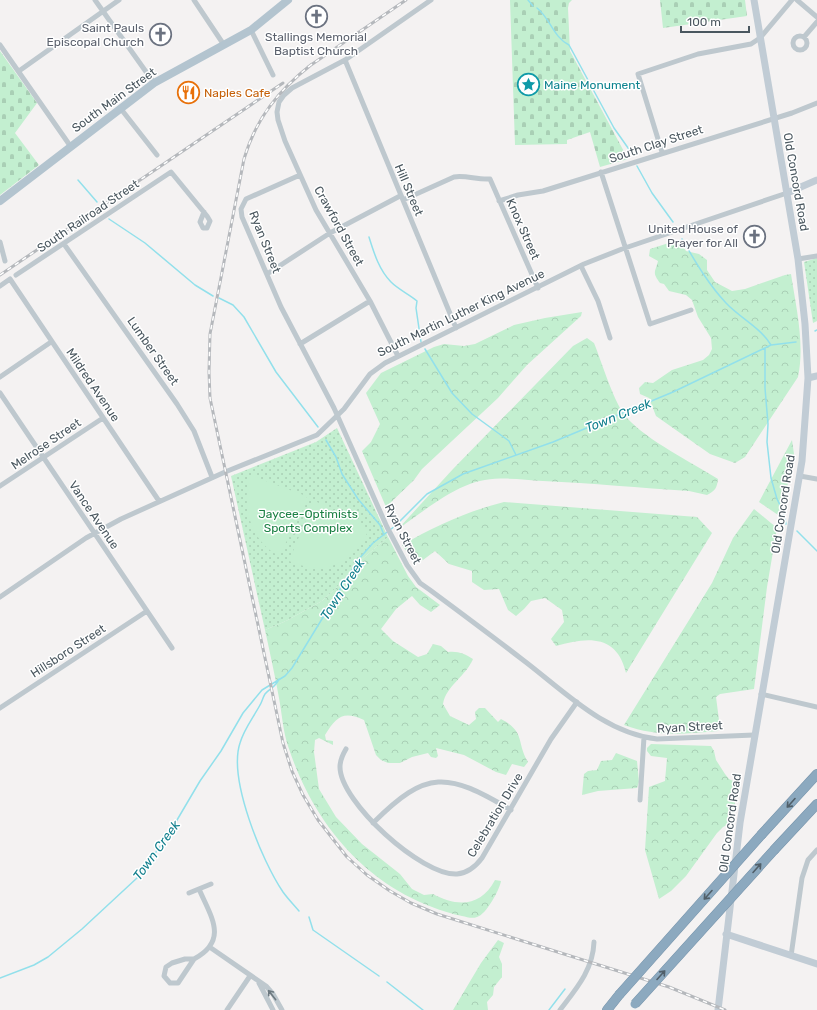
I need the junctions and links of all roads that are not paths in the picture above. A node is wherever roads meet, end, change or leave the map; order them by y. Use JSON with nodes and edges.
{"nodes":[{"id":1,"x":95,"y":0,"type":"edge"},
{"id":2,"x":119,"y":0,"type":"edge"},
{"id":3,"x":194,"y":0,"type":"edge"},
{"id":4,"x":288,"y":0,"type":"edge"},
{"id":5,"x":431,"y":0,"type":"edge"},
{"id":6,"x":754,"y":0,"type":"edge"},
{"id":7,"x":792,"y":0,"type":"edge"},
{"id":8,"x":797,"y":0,"type":"edge"},
{"id":9,"x":104,"y":11,"type":"junction"},
{"id":10,"x":817,"y":17,"type":"edge"},
{"id":11,"x":817,"y":22,"type":"edge"},
{"id":12,"x":251,"y":30,"type":"junction"},
{"id":13,"x":760,"y":38,"type":"junction"},
{"id":14,"x":804,"y":38,"type":"dead end"},
{"id":15,"x":0,"y":45,"type":"edge"},
{"id":16,"x":224,"y":45,"type":"junction"},
{"id":17,"x":345,"y":60,"type":"junction"},
{"id":18,"x":19,"y":71,"type":"junction"},
{"id":19,"x":273,"y":75,"type":"dead end"},
{"id":20,"x":154,"y":83,"type":"junction"},
{"id":21,"x":817,"y":103,"type":"edge"},
{"id":22,"x":121,"y":109,"type":"junction"},
{"id":23,"x":773,"y":119,"type":"junction"},
{"id":24,"x":71,"y":147,"type":"junction"},
{"id":25,"x":662,"y":152,"type":"junction"},
{"id":26,"x":158,"y":155,"type":"dead end"},
{"id":27,"x":601,"y":172,"type":"junction"},
{"id":28,"x":300,"y":175,"type":"junction"},
{"id":29,"x":817,"y":180,"type":"edge"},
{"id":30,"x":787,"y":193,"type":"junction"},
{"id":31,"x":402,"y":198,"type":"junction"},
{"id":32,"x":0,"y":201,"type":"edge"},
{"id":33,"x":499,"y":201,"type":"junction"},
{"id":34,"x":204,"y":213,"type":"dead end"},
{"id":35,"x":330,"y":233,"type":"junction"},
{"id":36,"x":0,"y":242,"type":"edge"},
{"id":37,"x":64,"y":244,"type":"junction"},
{"id":38,"x":626,"y":248,"type":"junction"},
{"id":39,"x":817,"y":256,"type":"edge"},
{"id":40,"x":798,"y":260,"type":"junction"},
{"id":41,"x":4,"y":261,"type":"dead end"},
{"id":42,"x":581,"y":266,"type":"junction"},
{"id":43,"x":267,"y":274,"type":"junction"},
{"id":44,"x":16,"y":275,"type":"dead end"},
{"id":45,"x":0,"y":286,"type":"edge"},
{"id":46,"x":538,"y":288,"type":"junction"},
{"id":47,"x":370,"y":301,"type":"junction"},
{"id":48,"x":691,"y":310,"type":"dead end"},
{"id":49,"x":456,"y":328,"type":"junction"},
{"id":50,"x":610,"y":338,"type":"dead end"},
{"id":51,"x":51,"y":342,"type":"junction"},
{"id":52,"x":300,"y":344,"type":"junction"},
{"id":53,"x":398,"y":356,"type":"junction"},
{"id":54,"x":817,"y":367,"type":"edge"},
{"id":55,"x":808,"y":368,"type":"junction"},
{"id":56,"x":817,"y":376,"type":"edge"},
{"id":57,"x":0,"y":377,"type":"edge"},
{"id":58,"x":808,"y":378,"type":"junction"},
{"id":59,"x":0,"y":393,"type":"edge"},
{"id":60,"x":338,"y":416,"type":"junction"},
{"id":61,"x":103,"y":418,"type":"junction"},
{"id":62,"x":44,"y":458,"type":"junction"},
{"id":63,"x":800,"y":476,"type":"junction"},
{"id":64,"x":212,"y":477,"type":"junction"},
{"id":65,"x":817,"y":479,"type":"edge"},
{"id":66,"x":0,"y":486,"type":"edge"},
{"id":67,"x":159,"y":501,"type":"junction"},
{"id":68,"x":94,"y":533,"type":"junction"},
{"id":69,"x":0,"y":597,"type":"edge"},
{"id":70,"x":147,"y":611,"type":"junction"},
{"id":71,"x":172,"y":648,"type":"dead end"},
{"id":72,"x":761,"y":694,"type":"junction"},
{"id":73,"x":577,"y":702,"type":"junction"},
{"id":74,"x":817,"y":707,"type":"edge"},
{"id":75,"x":0,"y":708,"type":"edge"},
{"id":76,"x":754,"y":735,"type":"junction"},
{"id":77,"x":644,"y":738,"type":"junction"},
{"id":78,"x":346,"y":749,"type":"dead end"},
{"id":79,"x":817,"y":774,"type":"edge"},
{"id":80,"x":640,"y":800,"type":"dead end"},
{"id":81,"x":817,"y":804,"type":"edge"},
{"id":82,"x":511,"y":810,"type":"junction"},
{"id":83,"x":373,"y":823,"type":"junction"},
{"id":84,"x":817,"y":850,"type":"edge"},
{"id":85,"x":211,"y":884,"type":"dead end"},
{"id":86,"x":199,"y":889,"type":"junction"},
{"id":87,"x":189,"y":893,"type":"dead end"},
{"id":88,"x":726,"y":934,"type":"junction"},
{"id":89,"x":594,"y":942,"type":"dead end"},
{"id":90,"x":210,"y":948,"type":"junction"},
{"id":91,"x":790,"y":956,"type":"junction"},
{"id":92,"x":194,"y":959,"type":"junction"},
{"id":93,"x":817,"y":964,"type":"edge"},
{"id":94,"x":250,"y":976,"type":"junction"},
{"id":95,"x":259,"y":983,"type":"junction"},
{"id":96,"x":632,"y":1007,"type":"edge"},
{"id":97,"x":227,"y":1010,"type":"edge"},
{"id":98,"x":273,"y":1010,"type":"edge"},
{"id":99,"x":282,"y":1010,"type":"edge"},
{"id":100,"x":560,"y":1010,"type":"edge"},
{"id":101,"x":607,"y":1010,"type":"edge"},
{"id":102,"x":718,"y":1010,"type":"edge"}],
"edges":[{"from":1,"to":9,"type":"street"},
{"from":2,"to":9,"type":"street"},
{"from":3,"to":16,"type":"street"},
{"from":4,"to":12,"type":"main road","name":"South Main Street"},
{"from":5,"to":17,"type":"street"},
{"from":6,"to":13,"type":"main road","name":"Old Concord Road"},
{"from":7,"to":13,"type":"street"},
{"from":8,"to":10,"type":"street"},
{"from":9,"to":18,"type":"street"},
{"from":9,"to":20,"type":"street"},
{"from":11,"to":14,"type":"street"},
{"from":12,"to":16,"type":"main road","name":"South Main Street"},
{"from":12,"to":19,"type":"street"},
{"from":13,"to":23,"type":"main road","name":"Old Concord Road"},
{"from":13,"to":25,"type":"street"},
{"from":15,"to":18,"type":"street"},
{"from":16,"to":20,"type":"main road","name":"South Main Street"},
{"from":17,"to":28,"type":"street","name":"Crawford Street"},
{"from":17,"to":31,"type":"street","name":"Hill Street"},
{"from":18,"to":24,"type":"street"},
{"from":20,"to":22,"type":"main road","name":"South Main Street"},
{"from":21,"to":23,"type":"street","name":"South Clay Street"},
{"from":22,"to":24,"type":"main road","name":"South Main Street"},
{"from":22,"to":26,"type":"street"},
{"from":23,"to":25,"type":"street","name":"South Clay Street"},
{"from":23,"to":30,"type":"main road","name":"Old Concord Road"},
{"from":24,"to":32,"type":"main road","name":"South Main Street"},
{"from":25,"to":27,"type":"street","name":"South Clay Street"},
{"from":27,"to":33,"type":"street","name":"South Clay Street"},
{"from":27,"to":38,"type":"street"},
{"from":28,"to":35,"type":"street","name":"Crawford Street"},
{"from":28,"to":43,"type":"street","name":"Ryan Street"},
{"from":29,"to":30,"type":"main road","name":"South Martin Luther King Avenue"},
{"from":30,"to":38,"type":"street","name":"South Martin Luther King Avenue"},
{"from":30,"to":40,"type":"main road","name":"Old Concord Road"},
{"from":31,"to":33,"type":"street","name":"Knox Street"},
{"from":31,"to":35,"type":"street"},
{"from":31,"to":49,"type":"street","name":"Hill Street"},
{"from":33,"to":46,"type":"street","name":"Knox Street"},
{"from":34,"to":37,"type":"street","name":"South Railroad Street"},
{"from":35,"to":43,"type":"street"},
{"from":35,"to":47,"type":"street","name":"Crawford Street"},
{"from":36,"to":41,"type":"street"},
{"from":37,"to":44,"type":"street","name":"South Railroad Street"},
{"from":37,"to":64,"type":"street","name":"Lumber Street"},
{"from":38,"to":42,"type":"street","name":"South Martin Luther King Avenue"},
{"from":38,"to":48,"type":"street"},
{"from":39,"to":40,"type":"street"},
{"from":40,"to":55,"type":"main road","name":"Old Concord Road"},
{"from":42,"to":46,"type":"street","name":"South Martin Luther King Avenue"},
{"from":42,"to":50,"type":"street"},
{"from":43,"to":52,"type":"street","name":"Ryan Street"},
{"from":45,"to":51,"type":"street","name":"Mildred Avenue"},
{"from":46,"to":49,"type":"street","name":"South Martin Luther King Avenue"},
{"from":47,"to":52,"type":"street"},
{"from":47,"to":53,"type":"street","name":"Crawford Street"},
{"from":49,"to":53,"type":"street","name":"South Martin Luther King Avenue"},
{"from":51,"to":57,"type":"street"},
{"from":51,"to":61,"type":"street","name":"Mildred Avenue"},
{"from":52,"to":60,"type":"street","name":"Ryan Street"},
{"from":53,"to":60,"type":"street","name":"South Martin Luther King Avenue"},
{"from":54,"to":55,"type":"main road"},
{"from":55,"to":58,"type":"main road","name":"Old Concord Road"},
{"from":56,"to":58,"type":"main road"},
{"from":58,"to":63,"type":"main road","name":"Old Concord Road"},
{"from":59,"to":62,"type":"street","name":"Vance Avenue"},
{"from":60,"to":64,"type":"street","name":"South Martin Luther King Avenue"},
{"from":60,"to":73,"type":"street","name":"Ryan Street"},
{"from":61,"to":62,"type":"street","name":"Melrose Street"},
{"from":61,"to":67,"type":"street","name":"Mildred Avenue"},
{"from":62,"to":66,"type":"street","name":"Melrose Street"},
{"from":62,"to":68,"type":"street","name":"Vance Avenue"},
{"from":63,"to":65,"type":"street"},
{"from":63,"to":72,"type":"main road","name":"Old Concord Road"},
{"from":64,"to":67,"type":"street","name":"South Martin Luther King Avenue"},
{"from":67,"to":68,"type":"street","name":"South Martin Luther King Avenue"},
{"from":68,"to":69,"type":"street","name":"South Martin Luther King Avenue"},
{"from":68,"to":70,"type":"street","name":"Vance Avenue"},
{"from":70,"to":71,"type":"street","name":"Vance Avenue"},
{"from":70,"to":75,"type":"street","name":"Hillsboro Street"},
{"from":72,"to":74,"type":"street"},
{"from":72,"to":76,"type":"main road","name":"Old Concord Road"},
{"from":73,"to":77,"type":"street","name":"Ryan Street"},
{"from":73,"to":82,"type":"street","name":"Celebration Drive"},
{"from":76,"to":77,"type":"street","name":"Ryan Street"},
{"from":76,"to":88,"type":"main road","name":"Old Concord Road"},
{"from":77,"to":80,"type":"street"},
{"from":78,"to":83,"type":"street","name":"Celebration Drive"},
{"from":79,"to":101,"type":"highway","one_way":true,"bridge":true},
{"from":96,"to":81,"type":"highway","one_way":true,"bridge":true},
{"from":82,"to":83,"type":"street"},
{"from":82,"to":83,"type":"street","name":"Celebration Drive"},
{"from":84,"to":91,"type":"street"},
{"from":85,"to":86,"type":"street"},
{"from":86,"to":87,"type":"street"},
{"from":86,"to":90,"type":"street"},
{"from":88,"to":91,"type":"main road"},
{"from":88,"to":102,"type":"main road","name":"Old Concord Road"},
{"from":89,"to":100,"type":"street"},
{"from":90,"to":92,"type":"street"},
{"from":90,"to":94,"type":"street"},
{"from":91,"to":93,"type":"main road"},
{"from":92,"to":92,"type":"street"},
{"from":94,"to":95,"type":"street"},
{"from":94,"to":97,"type":"street"},
{"from":95,"to":98,"type":"street"},
{"from":99,"to":95,"type":"street","one_way":true}]}
